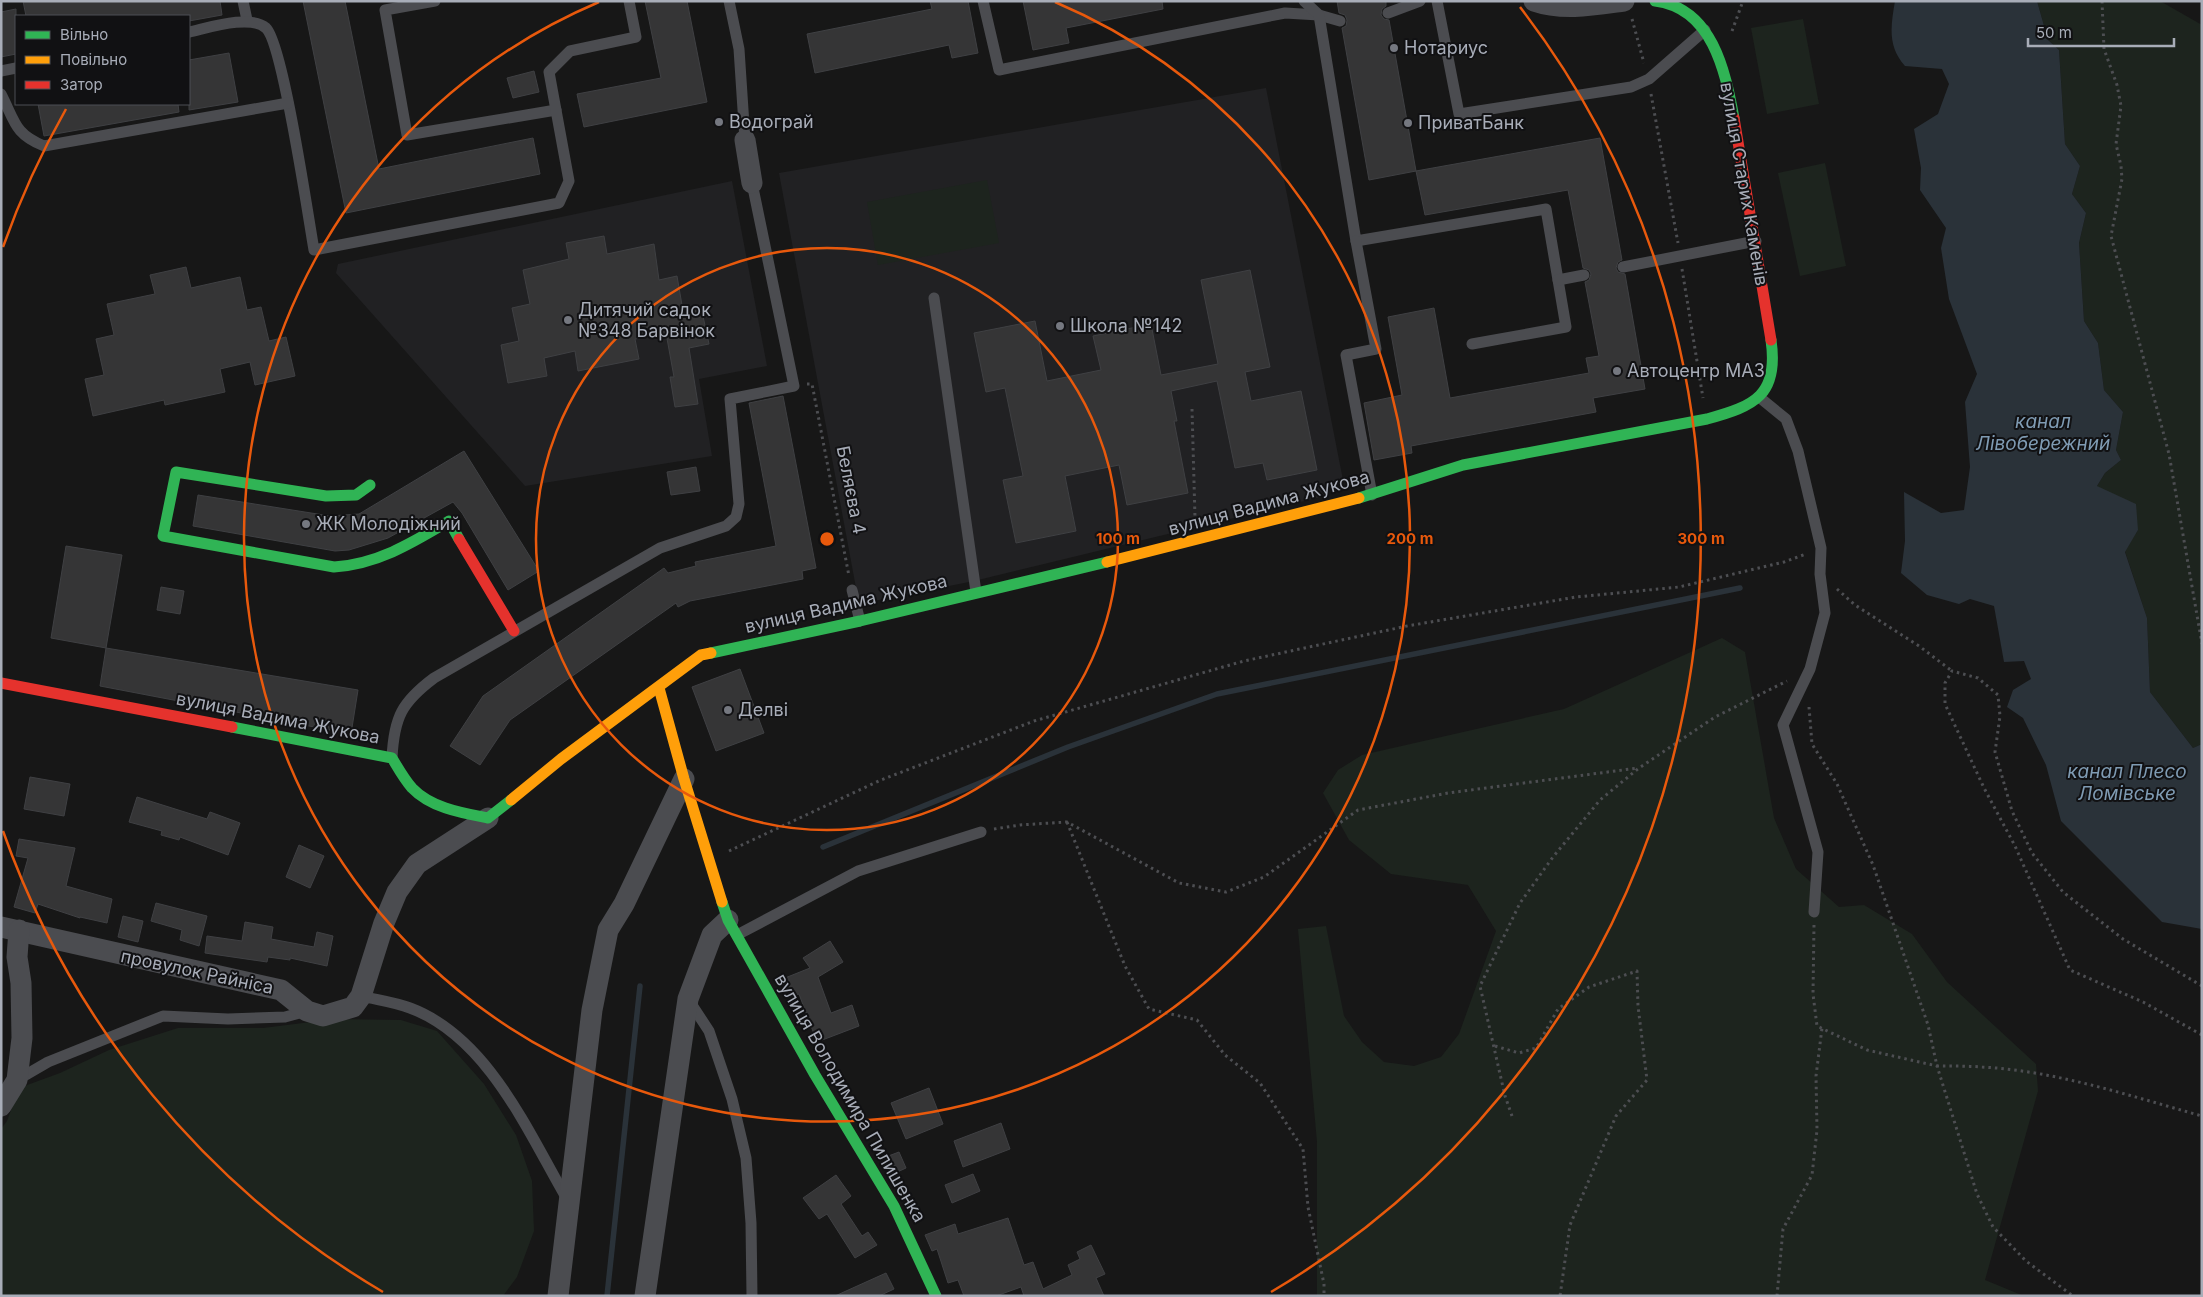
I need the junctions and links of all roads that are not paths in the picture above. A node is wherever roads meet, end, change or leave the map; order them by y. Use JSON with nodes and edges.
{"nodes":[{"id":1,"x":243,"y":1,"type":"edge"},
{"id":2,"x":435,"y":1,"type":"edge"},
{"id":3,"x":629,"y":1,"type":"edge"},
{"id":4,"x":729,"y":1,"type":"edge"},
{"id":5,"x":983,"y":1,"type":"edge"},
{"id":6,"x":1304,"y":1,"type":"edge"},
{"id":7,"x":1420,"y":1,"type":"edge"},
{"id":8,"x":1437,"y":1,"type":"edge"},
{"id":9,"x":1534,"y":1,"type":"edge"},
{"id":10,"x":1655,"y":1,"type":"edge"},
{"id":11,"x":1627,"y":6,"type":"edge"},
{"id":12,"x":1388,"y":13,"type":"dead end"},
{"id":13,"x":1319,"y":15,"type":"junction"},
{"id":14,"x":247,"y":20,"type":"junction"},
{"id":15,"x":1340,"y":21,"type":"dead end"},
{"id":16,"x":1705,"y":30,"type":"junction"},
{"id":17,"x":190,"y":32,"type":"edge"},
{"id":18,"x":15,"y":68,"type":"edge"},
{"id":19,"x":1,"y":71,"type":"edge"},
{"id":20,"x":1,"y":94,"type":"edge"},
{"id":21,"x":288,"y":102,"type":"junction"},
{"id":22,"x":556,"y":110,"type":"junction"},
{"id":23,"x":745,"y":140,"type":"joint"},
{"id":24,"x":752,"y":183,"type":"joint"},
{"id":25,"x":1356,"y":241,"type":"junction"},
{"id":26,"x":1756,"y":241,"type":"junction"},
{"id":27,"x":1623,"y":268,"type":"dead end"},
{"id":28,"x":1584,"y":275,"type":"dead end"},
{"id":29,"x":1558,"y":280,"type":"junction"},
{"id":30,"x":934,"y":298,"type":"dead end"},
{"id":31,"x":1472,"y":344,"type":"dead end"},
{"id":32,"x":1759,"y":397,"type":"junction"},
{"id":33,"x":370,"y":485,"type":"dead end"},
{"id":34,"x":1372,"y":495,"type":"junction"},
{"id":35,"x":852,"y":590,"type":"road end"},
{"id":36,"x":976,"y":592,"type":"junction"},
{"id":37,"x":860,"y":621,"type":"junction"},
{"id":38,"x":514,"y":631,"type":"junction"},
{"id":39,"x":1,"y":683,"type":"edge"},
{"id":40,"x":659,"y":688,"type":"junction"},
{"id":41,"x":392,"y":758,"type":"junction"},
{"id":42,"x":684,"y":779,"type":"junction"},
{"id":43,"x":488,"y":818,"type":"junction"},
{"id":44,"x":981,"y":832,"type":"road end"},
{"id":45,"x":1814,"y":912,"type":"road end"},
{"id":46,"x":733,"y":927,"type":"junction"},
{"id":47,"x":10,"y":929,"type":"edge"},
{"id":48,"x":361,"y":996,"type":"junction"},
{"id":49,"x":688,"y":999,"type":"junction"},
{"id":50,"x":307,"y":1011,"type":"junction"},
{"id":51,"x":17,"y":1080,"type":"junction"},
{"id":52,"x":1,"y":1106,"type":"edge"},
{"id":53,"x":569,"y":1203,"type":"junction"},
{"id":54,"x":558,"y":1296,"type":"edge"},
{"id":55,"x":646,"y":1296,"type":"edge"},
{"id":56,"x":752,"y":1296,"type":"edge"},
{"id":57,"x":936,"y":1296,"type":"edge"}],
"edges":[{"from":1,"to":14,"type":"lane"},
{"from":2,"to":22,"type":"lane"},
{"from":3,"to":22,"type":"lane"},
{"from":4,"to":23,"type":"lane"},
{"from":5,"to":13,"type":"lane"},
{"from":6,"to":13,"type":"lane"},
{"from":7,"to":12,"type":"lane"},
{"from":8,"to":16,"type":"lane"},
{"from":9,"to":11,"type":"street"},
{"from":10,"to":16,"type":"street","name":"вулиця Старих Каменів"},
{"from":13,"to":15,"type":"lane"},
{"from":13,"to":25,"type":"lane"},
{"from":14,"to":17,"type":"lane"},
{"from":14,"to":21,"type":"lane"},
{"from":16,"to":26,"type":"street","name":"вулиця Старих Каменів"},
{"from":18,"to":19,"type":"lane"},
{"from":20,"to":21,"type":"lane"},
{"from":21,"to":22,"type":"lane"},
{"from":23,"to":24,"type":"street"},
{"from":24,"to":38,"type":"lane"},
{"from":25,"to":29,"type":"lane"},
{"from":25,"to":34,"type":"lane"},
{"from":26,"to":27,"type":"lane"},
{"from":26,"to":32,"type":"street","name":"вулиця Старих Каменів"},
{"from":28,"to":29,"type":"lane"},
{"from":29,"to":31,"type":"lane"},
{"from":30,"to":36,"type":"lane"},
{"from":32,"to":34,"type":"street","name":"вулиця Вадима Жукова"},
{"from":32,"to":45,"type":"lane"},
{"from":33,"to":38,"type":"street"},
{"from":34,"to":36,"type":"street","name":"вулиця Вадима Жукова"},
{"from":35,"to":37,"type":"lane"},
{"from":36,"to":37,"type":"street","name":"вулиця Вадима Жукова"},
{"from":37,"to":40,"type":"street","name":"вулиця Вадима Жукова"},
{"from":38,"to":41,"type":"lane"},
{"from":39,"to":41,"type":"street","name":"вулиця Вадима Жукова"},
{"from":40,"to":42,"type":"street","name":"вулиця Володимира Пилишенка"},
{"from":40,"to":43,"type":"street","name":"вулиця Вадима Жукова"},
{"from":41,"to":43,"type":"street","name":"вулиця Вадима Жукова"},
{"from":42,"to":46,"type":"street","name":"вулиця Володимира Пилишенка"},
{"from":42,"to":53,"type":"street"},
{"from":43,"to":48,"type":"street"},
{"from":44,"to":46,"type":"lane"},
{"from":46,"to":49,"type":"street"},
{"from":46,"to":57,"type":"street","name":"вулиця Володимира Пилишенка"},
{"from":47,"to":50,"type":"street","name":"провулок Райніса"},
{"from":47,"to":51,"type":"street"},
{"from":48,"to":50,"type":"street"},
{"from":48,"to":53,"type":"lane"},
{"from":49,"to":55,"type":"street"},
{"from":49,"to":56,"type":"lane"},
{"from":50,"to":51,"type":"lane"},
{"from":51,"to":52,"type":"street"},
{"from":53,"to":54,"type":"street"}]}
